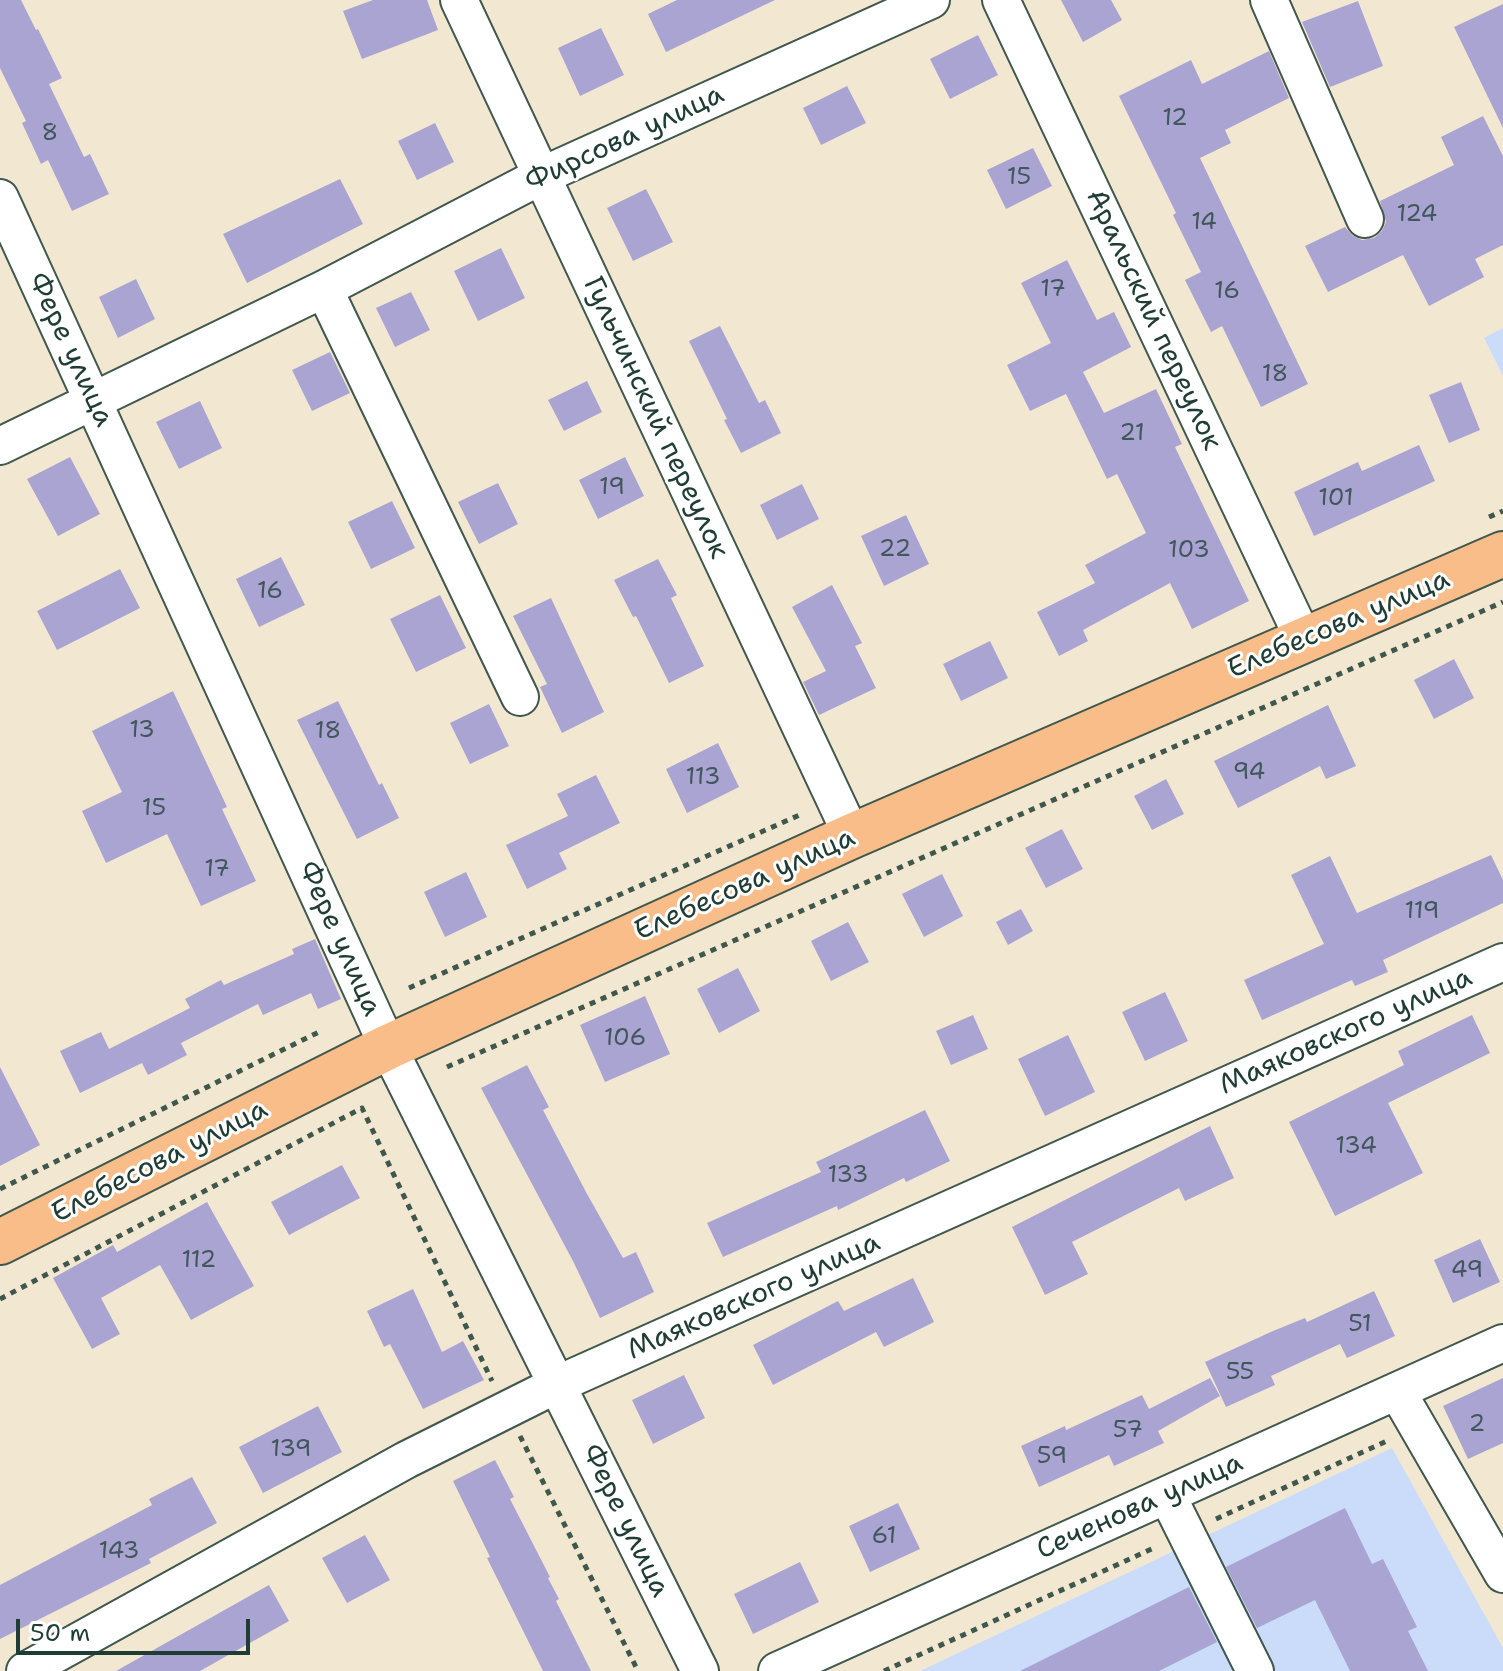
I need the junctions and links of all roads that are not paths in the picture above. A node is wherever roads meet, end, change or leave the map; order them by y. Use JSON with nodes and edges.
{"nodes":[{"id":1,"x":459,"y":0,"type":"edge"},
{"id":2,"x":931,"y":0,"type":"edge"},
{"id":3,"x":1001,"y":0,"type":"edge"},
{"id":4,"x":1269,"y":0,"type":"edge"},
{"id":5,"x":541,"y":176,"type":"junction"},
{"id":6,"x":0,"y":198,"type":"edge"},
{"id":7,"x":1365,"y":219,"type":"dead end"},
{"id":8,"x":324,"y":289,"type":"junction"},
{"id":9,"x":94,"y":401,"type":"junction"},
{"id":10,"x":0,"y":446,"type":"edge"},
{"id":11,"x":1503,"y":554,"type":"edge"},
{"id":12,"x":1304,"y":640,"type":"junction"},
{"id":13,"x":520,"y":697,"type":"dead end"},
{"id":14,"x":852,"y":836,"type":"junction"},
{"id":15,"x":1503,"y":962,"type":"edge"},
{"id":16,"x":388,"y":1047,"type":"junction"},
{"id":17,"x":0,"y":1242,"type":"edge"},
{"id":18,"x":1503,"y":1343,"type":"edge"},
{"id":19,"x":558,"y":1384,"type":"junction"},
{"id":20,"x":1397,"y":1391,"type":"junction"},
{"id":21,"x":1167,"y":1495,"type":"junction"},
{"id":22,"x":1503,"y":1574,"type":"edge"},
{"id":23,"x":25,"y":1671,"type":"edge"},
{"id":24,"x":700,"y":1671,"type":"edge"},
{"id":25,"x":777,"y":1671,"type":"edge"},
{"id":26,"x":1255,"y":1671,"type":"edge"}],
"edges":[{"from":1,"to":5,"type":"street","name":"Гульчинский переулок"},
{"from":2,"to":5,"type":"street","name":"Фирсова улица"},
{"from":3,"to":12,"type":"street","name":"Аральский переулок"},
{"from":4,"to":7,"type":"street"},
{"from":5,"to":8,"type":"street","name":"Фирсова улица"},
{"from":5,"to":14,"type":"street","name":"Гульчинский переулок"},
{"from":6,"to":9,"type":"street","name":"Фере улица"},
{"from":8,"to":9,"type":"street","name":"Фирсова улица"},
{"from":8,"to":13,"type":"street"},
{"from":9,"to":10,"type":"street","name":"Фирсова улица"},
{"from":9,"to":16,"type":"street","name":"Фере улица"},
{"from":11,"to":12,"type":"main road","name":"Елебесова улица"},
{"from":12,"to":14,"type":"main road","name":"Елебесова улица"},
{"from":14,"to":16,"type":"main road","name":"Елебесова улица"},
{"from":15,"to":19,"type":"street","name":"Маяковского улица"},
{"from":16,"to":17,"type":"main road","name":"Елебесова улица"},
{"from":16,"to":19,"type":"street","name":"Фере улица"},
{"from":18,"to":20,"type":"street","name":"Сеченова улица"},
{"from":19,"to":23,"type":"street","name":"Маяковского улица"},
{"from":19,"to":24,"type":"street","name":"Фере улица"},
{"from":20,"to":21,"type":"street","name":"Сеченова улица"},
{"from":20,"to":22,"type":"street"},
{"from":21,"to":25,"type":"street","name":"Сеченова улица"},
{"from":21,"to":26,"type":"street"}]}
